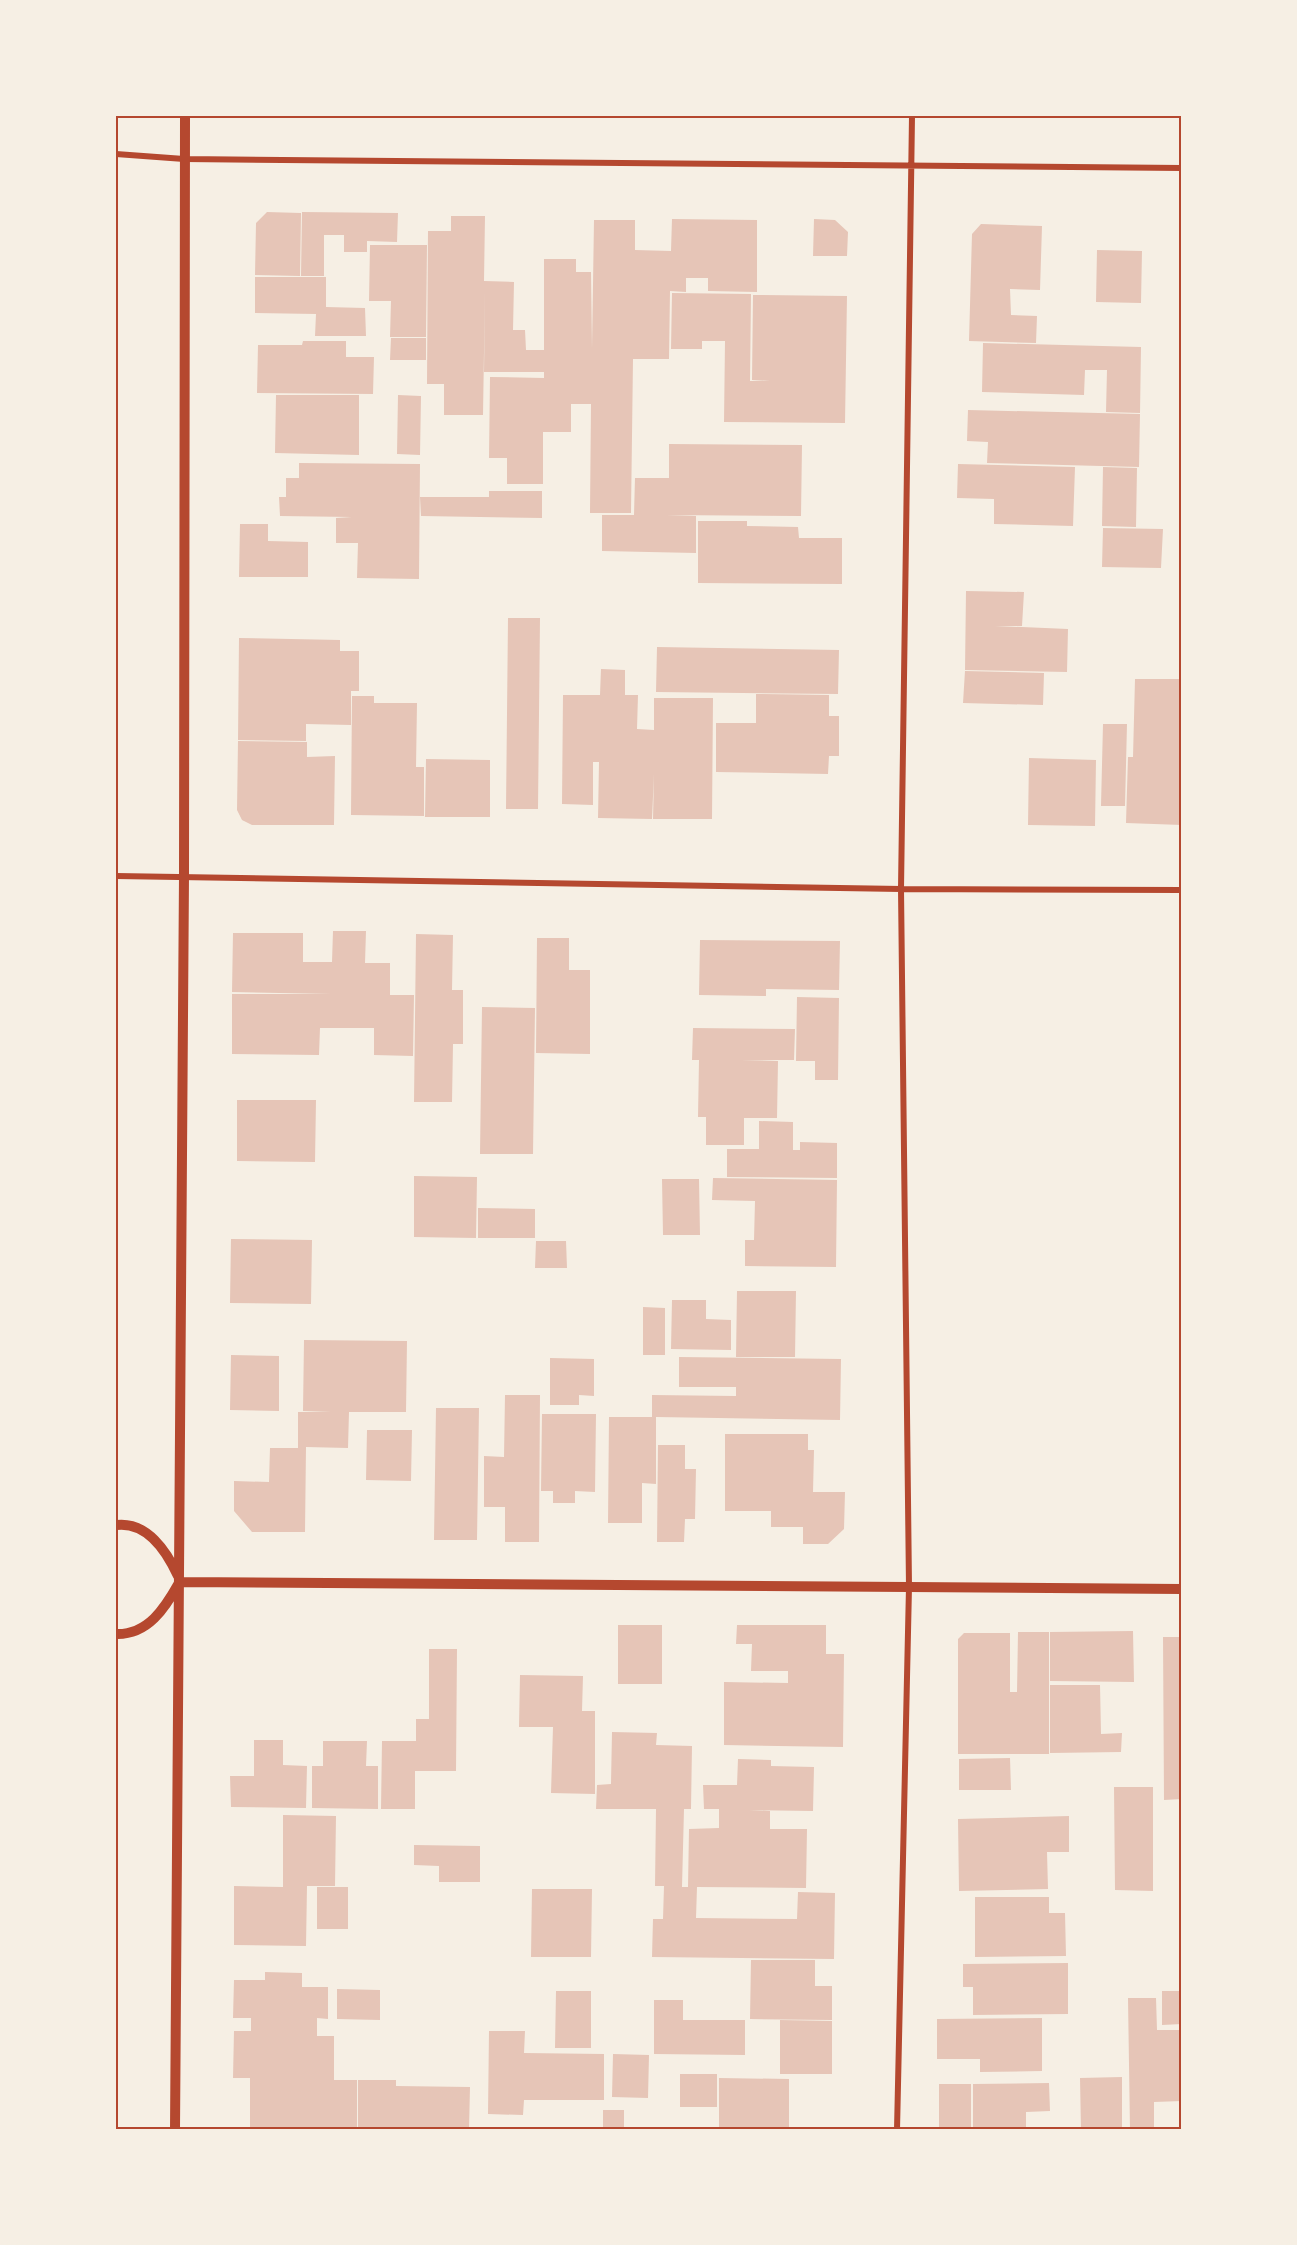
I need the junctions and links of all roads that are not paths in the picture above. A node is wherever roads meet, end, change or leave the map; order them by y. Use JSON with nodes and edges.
{"nodes":[{"id":1,"x":184,"y":116,"type":"edge"},
{"id":2,"x":912,"y":116,"type":"edge"},
{"id":3,"x":116,"y":154,"type":"edge"},
{"id":4,"x":184,"y":159,"type":"junction"},
{"id":5,"x":912,"y":165,"type":"junction"},
{"id":6,"x":1182,"y":168,"type":"edge"},
{"id":7,"x":116,"y":876,"type":"edge"},
{"id":8,"x":184,"y":876,"type":"junction"},
{"id":9,"x":901,"y":889,"type":"junction"},
{"id":10,"x":1182,"y":890,"type":"edge"},
{"id":11,"x":116,"y":1525,"type":"edge"},
{"id":12,"x":180,"y":1582,"type":"junction"},
{"id":13,"x":909,"y":1587,"type":"junction"},
{"id":14,"x":1182,"y":1589,"type":"edge"},
{"id":15,"x":116,"y":1634,"type":"edge"},
{"id":16,"x":175,"y":2130,"type":"edge"},
{"id":17,"x":897,"y":2130,"type":"edge"}],
"edges":[{"from":1,"to":4,"type":"street"},
{"from":2,"to":5,"type":"street"},
{"from":3,"to":4,"type":"street"},
{"from":4,"to":5,"type":"street"},
{"from":4,"to":8,"type":"street"},
{"from":5,"to":6,"type":"street"},
{"from":5,"to":9,"type":"street"},
{"from":7,"to":8,"type":"street"},
{"from":8,"to":9,"type":"street"},
{"from":8,"to":12,"type":"street"},
{"from":9,"to":10,"type":"street"},
{"from":9,"to":13,"type":"street"},
{"from":11,"to":12,"type":"street"},
{"from":12,"to":13,"type":"street"},
{"from":12,"to":15,"type":"street"},
{"from":12,"to":16,"type":"street"},
{"from":13,"to":14,"type":"street"},
{"from":13,"to":17,"type":"street"}]}
